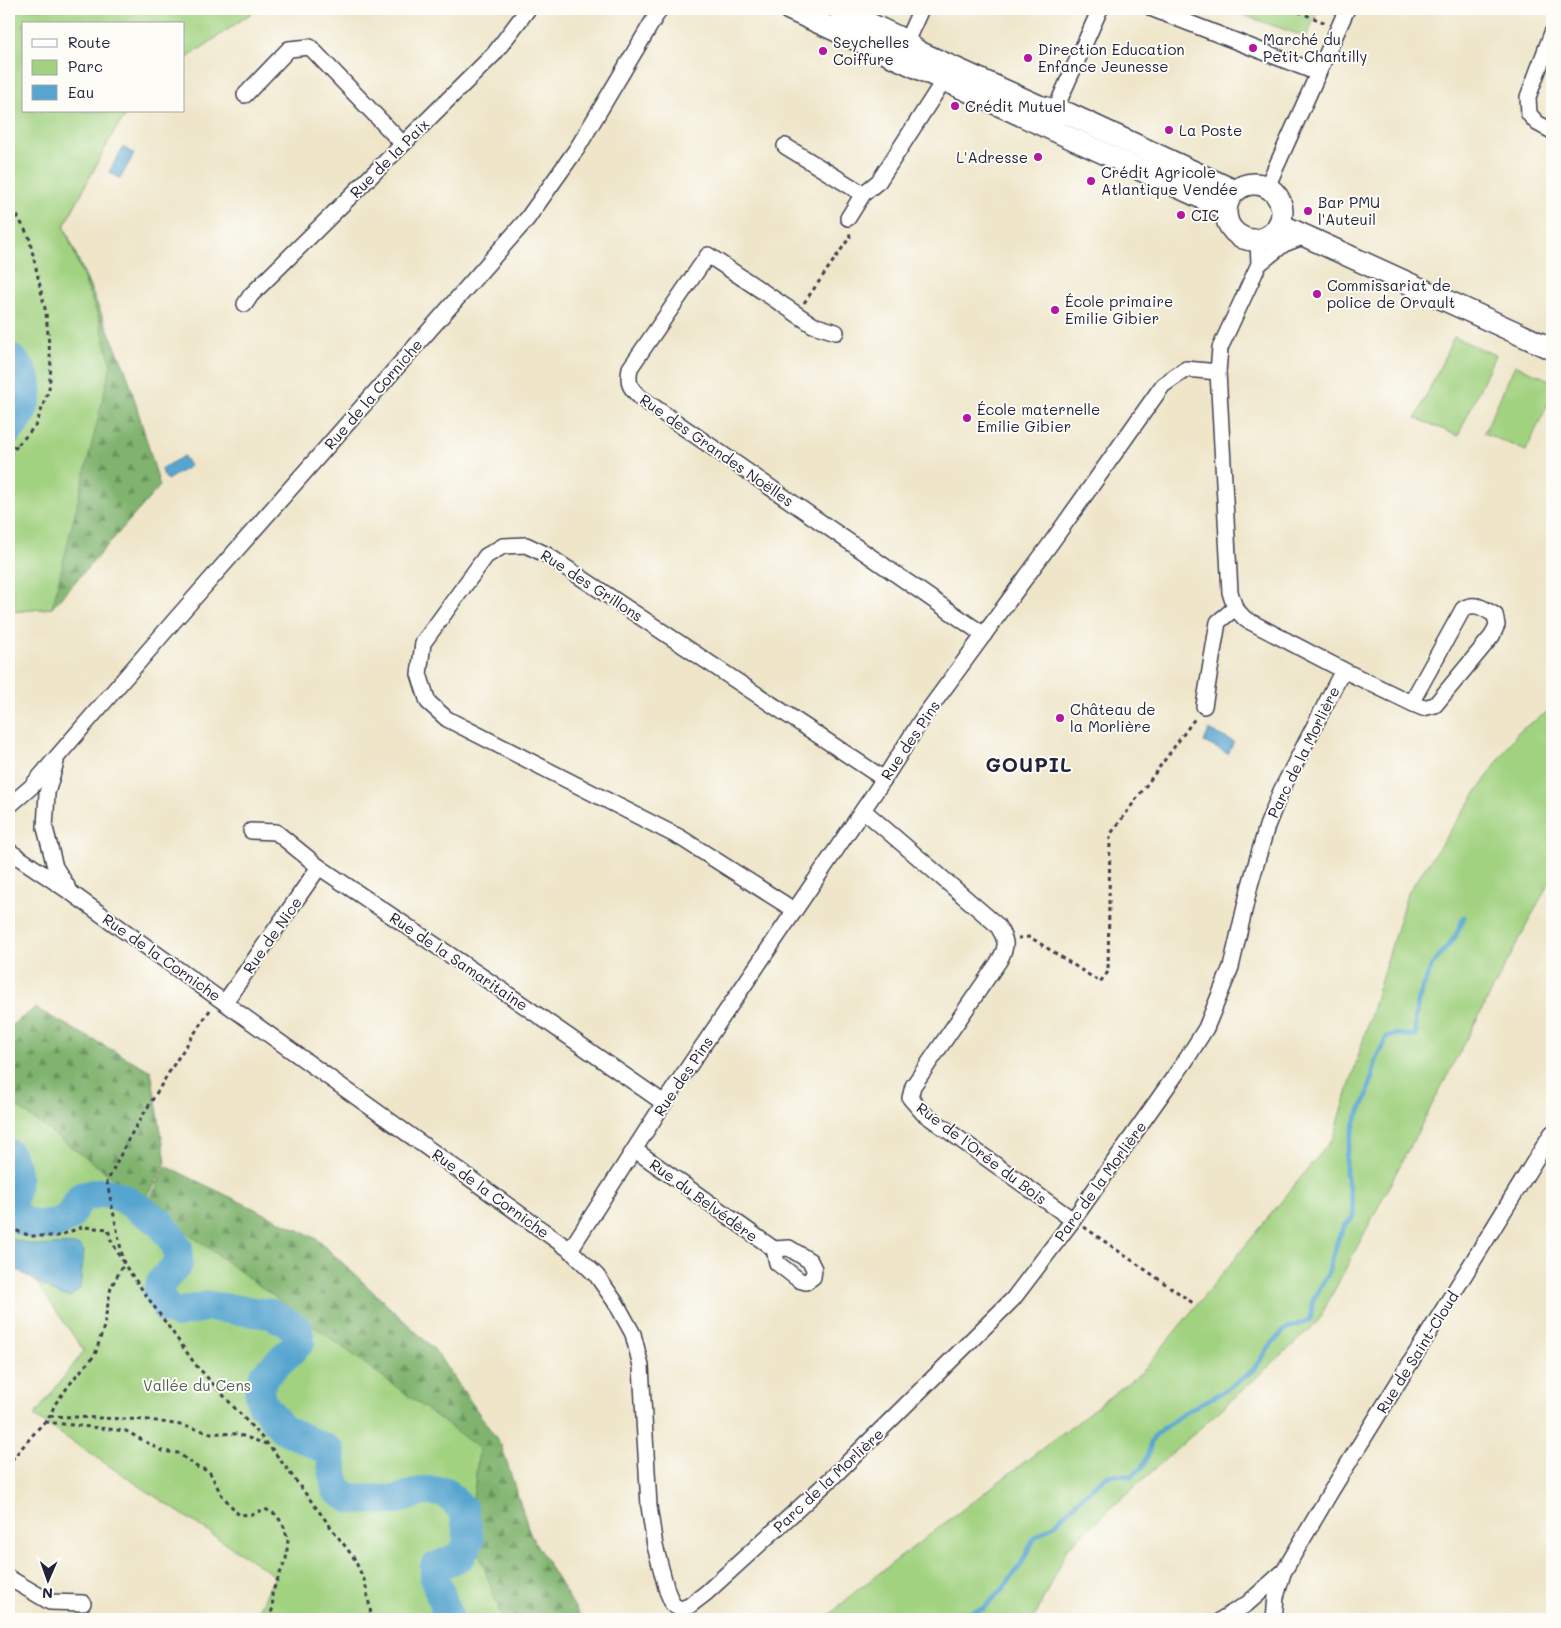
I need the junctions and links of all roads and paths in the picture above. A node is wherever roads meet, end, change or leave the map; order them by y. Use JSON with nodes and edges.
{"nodes":[{"id":1,"x":528,"y":9,"type":"edge"},
{"id":2,"x":660,"y":9,"type":"edge"},
{"id":3,"x":789,"y":9,"type":"edge"},
{"id":4,"x":838,"y":9,"type":"edge"},
{"id":5,"x":921,"y":9,"type":"edge"},
{"id":6,"x":1100,"y":9,"type":"edge"},
{"id":7,"x":1153,"y":9,"type":"edge"},
{"id":8,"x":1291,"y":9,"type":"edge"},
{"id":9,"x":1347,"y":9,"type":"edge"},
{"id":10,"x":1338,"y":28,"type":"junction"},
{"id":11,"x":1552,"y":33,"type":"edge"},
{"id":12,"x":906,"y":42,"type":"junction"},
{"id":13,"x":1318,"y":73,"type":"junction"},
{"id":14,"x":944,"y":80,"type":"junction"},
{"id":15,"x":245,"y":95,"type":"dead end"},
{"id":16,"x":1055,"y":110,"type":"junction"},
{"id":17,"x":1552,"y":131,"type":"edge"},
{"id":18,"x":403,"y":144,"type":"junction"},
{"id":19,"x":785,"y":146,"type":"dead end"},
{"id":20,"x":1267,"y":187,"type":"junction"},
{"id":21,"x":863,"y":194,"type":"junction"},
{"id":22,"x":1231,"y":200,"type":"junction"},
{"id":23,"x":9,"y":201,"type":"edge"},
{"id":24,"x":848,"y":218,"type":"joint"},
{"id":25,"x":1279,"y":224,"type":"junction"},
{"id":26,"x":1305,"y":236,"type":"junction"},
{"id":27,"x":1258,"y":240,"type":"junction"},
{"id":28,"x":1259,"y":264,"type":"junction"},
{"id":29,"x":245,"y":304,"type":"dead end"},
{"id":30,"x":796,"y":314,"type":"junction"},
{"id":31,"x":836,"y":332,"type":"dead end"},
{"id":32,"x":1552,"y":349,"type":"edge"},
{"id":33,"x":1218,"y":372,"type":"junction"},
{"id":34,"x":18,"y":445,"type":"junction"},
{"id":35,"x":9,"y":448,"type":"edge"},
{"id":36,"x":9,"y":455,"type":"edge"},
{"id":37,"x":1235,"y":608,"type":"junction"},
{"id":38,"x":984,"y":635,"type":"junction"},
{"id":39,"x":1343,"y":670,"type":"junction"},
{"id":40,"x":1411,"y":703,"type":"junction"},
{"id":41,"x":1204,"y":706,"type":"joint"},
{"id":42,"x":57,"y":757,"type":"junction"},
{"id":43,"x":884,"y":779,"type":"junction"},
{"id":44,"x":9,"y":806,"type":"edge"},
{"id":45,"x":863,"y":810,"type":"junction"},
{"id":46,"x":251,"y":831,"type":"dead end"},
{"id":47,"x":9,"y":851,"type":"edge"},
{"id":48,"x":319,"y":867,"type":"junction"},
{"id":49,"x":70,"y":892,"type":"junction"},
{"id":50,"x":794,"y":910,"type":"junction"},
{"id":51,"x":1005,"y":939,"type":"junction"},
{"id":52,"x":225,"y":1002,"type":"junction"},
{"id":53,"x":664,"y":1103,"type":"junction"},
{"id":54,"x":1552,"y":1133,"type":"edge"},
{"id":55,"x":635,"y":1150,"type":"junction"},
{"id":56,"x":1073,"y":1220,"type":"junction"},
{"id":57,"x":9,"y":1228,"type":"edge"},
{"id":58,"x":774,"y":1249,"type":"dead end"},
{"id":59,"x":570,"y":1250,"type":"junction"},
{"id":60,"x":124,"y":1264,"type":"junction"},
{"id":61,"x":1193,"y":1303,"type":"dead end"},
{"id":62,"x":50,"y":1416,"type":"junction"},
{"id":63,"x":45,"y":1422,"type":"junction"},
{"id":64,"x":268,"y":1444,"type":"junction"},
{"id":65,"x":9,"y":1463,"type":"edge"},
{"id":66,"x":1284,"y":1571,"type":"junction"},
{"id":67,"x":9,"y":1578,"type":"edge"},
{"id":68,"x":706,"y":1593,"type":"joint"},
{"id":69,"x":82,"y":1603,"type":"dead end"},
{"id":70,"x":268,"y":1619,"type":"edge"},
{"id":71,"x":372,"y":1619,"type":"edge"},
{"id":72,"x":1222,"y":1619,"type":"edge"},
{"id":73,"x":1274,"y":1619,"type":"edge"}],
"edges":[{"from":1,"to":18,"type":"street","name":"Rue de la Paix"},
{"from":2,"to":42,"type":"street","name":"Rue de la Corniche"},
{"from":3,"to":14,"type":"street"},
{"from":4,"to":12,"type":"street"},
{"from":5,"to":12,"type":"street"},
{"from":6,"to":16,"type":"street"},
{"from":7,"to":13,"type":"street"},
{"from":8,"to":10,"type":"path"},
{"from":9,"to":10,"type":"street"},
{"from":10,"to":13,"type":"street"},
{"from":11,"to":17,"type":"street"},
{"from":12,"to":16,"type":"street"},
{"from":13,"to":20,"type":"street"},
{"from":14,"to":21,"type":"street"},
{"from":14,"to":22,"type":"street"},
{"from":15,"to":18,"type":"street"},
{"from":16,"to":22,"type":"street"},
{"from":18,"to":29,"type":"street","name":"Rue de la Paix"},
{"from":19,"to":21,"type":"street"},
{"from":20,"to":22,"type":"street"},
{"from":20,"to":25,"type":"street"},
{"from":21,"to":24,"type":"street"},
{"from":22,"to":27,"type":"street"},
{"from":23,"to":34,"type":"path"},
{"from":24,"to":30,"type":"path"},
{"from":25,"to":26,"type":"street"},
{"from":25,"to":27,"type":"street"},
{"from":26,"to":28,"type":"street"},
{"from":26,"to":32,"type":"street"},
{"from":27,"to":28,"type":"street"},
{"from":28,"to":33,"type":"street"},
{"from":30,"to":31,"type":"street","name":"Rue des Grandes Noëlles"},
{"from":30,"to":38,"type":"street","name":"Rue des Grandes Noëlles"},
{"from":33,"to":37,"type":"street"},
{"from":33,"to":38,"type":"street","name":"Rue des Pins"},
{"from":34,"to":35,"type":"path"},
{"from":34,"to":36,"type":"path"},
{"from":37,"to":39,"type":"street","name":"Parc de la Morlière"},
{"from":37,"to":41,"type":"street"},
{"from":38,"to":43,"type":"street","name":"Rue des Pins"},
{"from":39,"to":40,"type":"street","name":"Parc de la Morlière"},
{"from":39,"to":56,"type":"street","name":"Parc de la Morlière"},
{"from":40,"to":40,"type":"street","name":"Parc de la Morlière"},
{"from":41,"to":51,"type":"path"},
{"from":42,"to":44,"type":"street","name":"Rue de la Corniche"},
{"from":42,"to":49,"type":"street","name":"Rue de la Corniche"},
{"from":43,"to":45,"type":"street","name":"Rue des Pins"},
{"from":43,"to":50,"type":"street","name":"Rue des Grillons"},
{"from":45,"to":50,"type":"street","name":"Rue des Pins"},
{"from":45,"to":51,"type":"street"},
{"from":46,"to":48,"type":"street","name":"Rue de la Samaritaine"},
{"from":47,"to":49,"type":"street","name":"Rue de la Corniche"},
{"from":48,"to":52,"type":"street","name":"Rue de Nice"},
{"from":48,"to":53,"type":"street","name":"Rue de la Samaritaine"},
{"from":49,"to":52,"type":"street","name":"Rue de la Corniche"},
{"from":50,"to":53,"type":"street","name":"Rue des Pins"},
{"from":51,"to":56,"type":"street","name":"Rue de l'Orée du Bois"},
{"from":52,"to":59,"type":"street","name":"Rue de la Corniche"},
{"from":52,"to":60,"type":"path"},
{"from":53,"to":55,"type":"street","name":"Rue des Pins"},
{"from":54,"to":66,"type":"street","name":"Rue de Saint-Cloud"},
{"from":55,"to":58,"type":"street","name":"Rue du Belvédère"},
{"from":55,"to":59,"type":"street","name":"Rue des Pins"},
{"from":56,"to":61,"type":"path"},
{"from":56,"to":68,"type":"street","name":"Parc de la Morlière"},
{"from":57,"to":60,"type":"path"},
{"from":59,"to":68,"type":"street","name":"Rue de la Corniche"},
{"from":60,"to":62,"type":"path"},
{"from":60,"to":64,"type":"path"},
{"from":62,"to":63,"type":"path"},
{"from":62,"to":64,"type":"path"},
{"from":63,"to":65,"type":"path"},
{"from":63,"to":70,"type":"path"},
{"from":64,"to":71,"type":"path"},
{"from":66,"to":72,"type":"street","name":"Rue de Saint-Cloud"},
{"from":66,"to":73,"type":"street","name":"Rue de Saint-Cloud"},
{"from":67,"to":69,"type":"street"}]}
